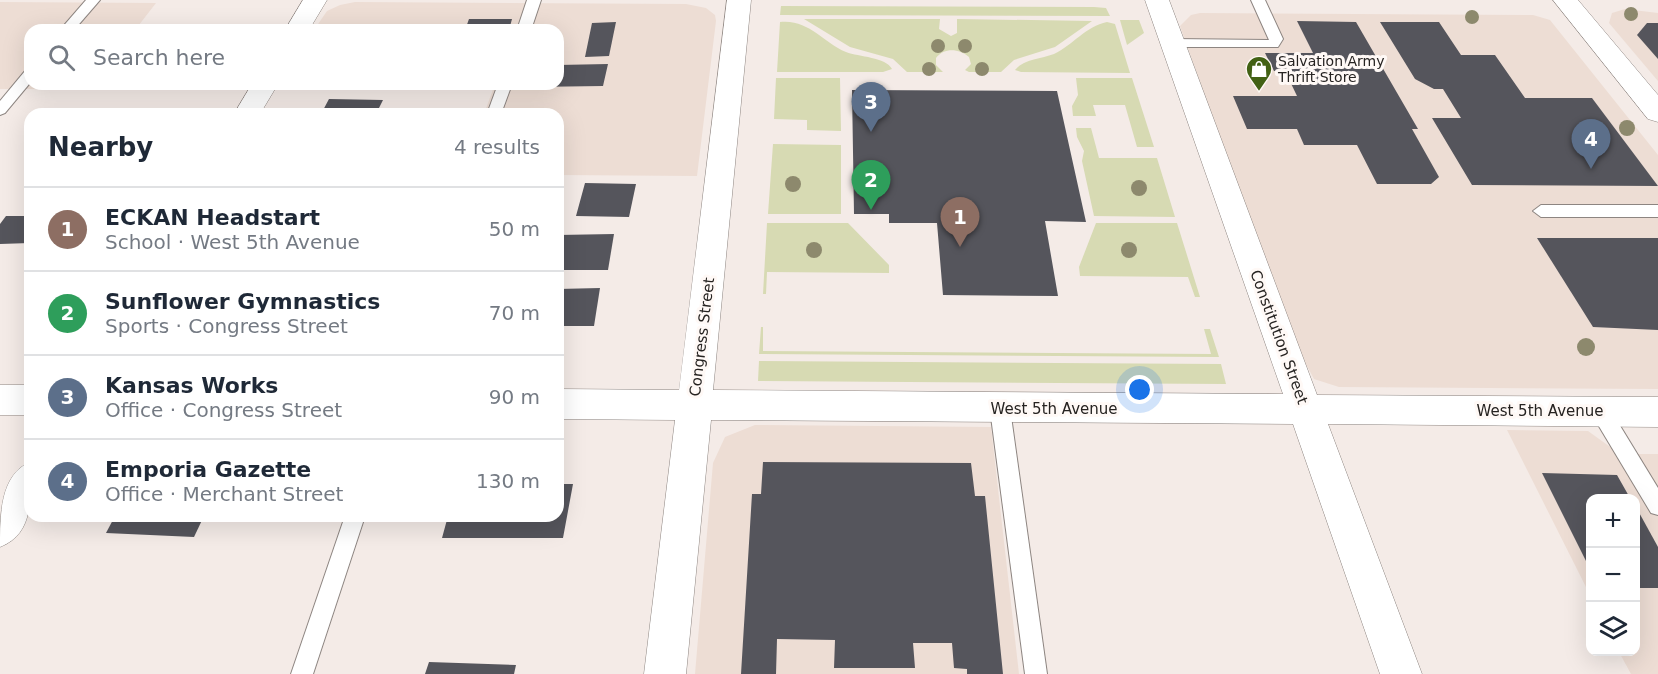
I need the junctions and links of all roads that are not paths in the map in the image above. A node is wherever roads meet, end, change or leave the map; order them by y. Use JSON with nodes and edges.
{"nodes":[{"id":1,"x":93,"y":0,"type":"edge"},
{"id":2,"x":315,"y":0,"type":"edge"},
{"id":3,"x":534,"y":0,"type":"edge"},
{"id":4,"x":740,"y":0,"type":"edge"},
{"id":5,"x":1157,"y":0,"type":"edge"},
{"id":6,"x":1258,"y":0,"type":"edge"},
{"id":7,"x":1564,"y":0,"type":"edge"},
{"id":8,"x":73,"y":24,"type":"edge"},
{"id":9,"x":301,"y":24,"type":"edge"},
{"id":10,"x":526,"y":24,"type":"edge"},
{"id":11,"x":1172,"y":43,"type":"junction"},
{"id":12,"x":24,"y":81,"type":"edge"},
{"id":13,"x":261,"y":90,"type":"edge"},
{"id":14,"x":502,"y":90,"type":"edge"},
{"id":15,"x":251,"y":108,"type":"edge"},
{"id":16,"x":496,"y":108,"type":"edge"},
{"id":17,"x":0,"y":110,"type":"edge"},
{"id":18,"x":1658,"y":113,"type":"edge"},
{"id":19,"x":1541,"y":211,"type":"dead end"},
{"id":20,"x":1658,"y":211,"type":"edge"},
{"id":21,"x":0,"y":400,"type":"edge"},
{"id":22,"x":24,"y":400,"type":"edge"},
{"id":23,"x":564,"y":404,"type":"edge"},
{"id":24,"x":694,"y":405,"type":"junction"},
{"id":25,"x":1000,"y":409,"type":"junction"},
{"id":26,"x":1306,"y":410,"type":"junction"},
{"id":27,"x":1601,"y":412,"type":"junction"},
{"id":28,"x":1658,"y":412,"type":"edge"},
{"id":29,"x":24,"y":488,"type":"edge"},
{"id":30,"x":1658,"y":506,"type":"edge"},
{"id":31,"x":353,"y":522,"type":"edge"},
{"id":32,"x":0,"y":529,"type":"edge"},
{"id":33,"x":302,"y":674,"type":"edge"},
{"id":34,"x":665,"y":674,"type":"edge"},
{"id":35,"x":1036,"y":674,"type":"edge"},
{"id":36,"x":1401,"y":674,"type":"edge"}],
"edges":[{"from":1,"to":8,"type":"lane"},
{"from":2,"to":9,"type":"street"},
{"from":3,"to":10,"type":"lane"},
{"from":4,"to":24,"type":"street","name":"Congress Street"},
{"from":5,"to":11,"type":"street","name":"Constitution Street"},
{"from":6,"to":11,"type":"lane"},
{"from":7,"to":18,"type":"street"},
{"from":11,"to":26,"type":"street","name":"Constitution Street"},
{"from":12,"to":17,"type":"lane"},
{"from":13,"to":15,"type":"street"},
{"from":14,"to":16,"type":"lane"},
{"from":19,"to":20,"type":"lane"},
{"from":21,"to":22,"type":"street"},
{"from":23,"to":24,"type":"street","name":"West 5th Avenue"},
{"from":24,"to":25,"type":"street","name":"West 5th Avenue"},
{"from":24,"to":34,"type":"street","name":"Congress Street"},
{"from":25,"to":26,"type":"street","name":"West 5th Avenue"},
{"from":25,"to":35,"type":"lane"},
{"from":26,"to":27,"type":"street","name":"West 5th Avenue"},
{"from":26,"to":36,"type":"street","name":"Constitution Street"},
{"from":27,"to":28,"type":"street","name":"West 5th Avenue"},
{"from":27,"to":30,"type":"lane"},
{"from":29,"to":32,"type":"street"},
{"from":31,"to":33,"type":"lane"}]}
